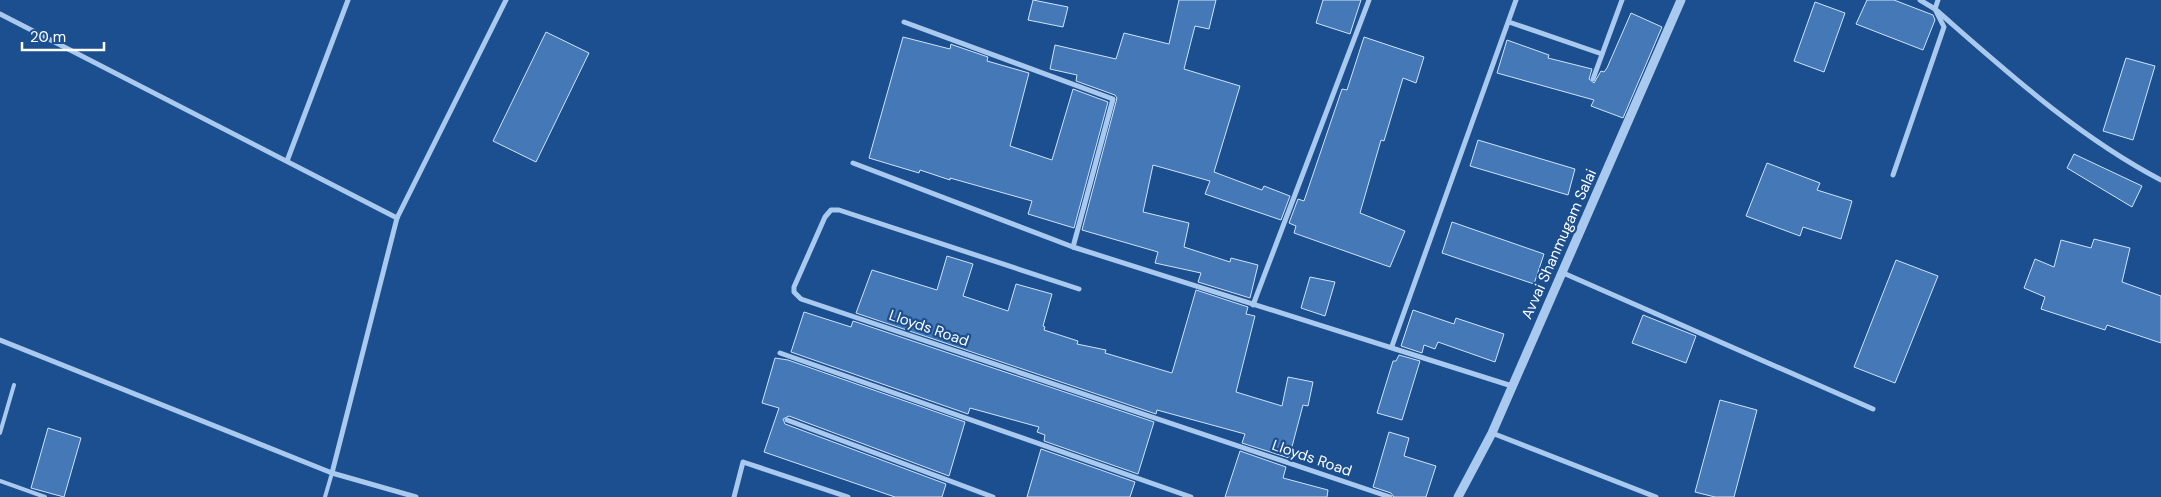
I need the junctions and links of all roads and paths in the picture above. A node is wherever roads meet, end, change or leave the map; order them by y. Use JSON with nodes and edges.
{"nodes":[{"id":1,"x":348,"y":0,"type":"edge"},
{"id":2,"x":506,"y":0,"type":"edge"},
{"id":3,"x":1369,"y":0,"type":"edge"},
{"id":4,"x":1516,"y":0,"type":"edge"},
{"id":5,"x":1622,"y":0,"type":"edge"},
{"id":6,"x":1681,"y":0,"type":"edge"},
{"id":7,"x":1920,"y":0,"type":"edge"},
{"id":8,"x":1938,"y":0,"type":"edge"},
{"id":9,"x":1935,"y":9,"type":"junction"},
{"id":10,"x":0,"y":14,"type":"edge"},
{"id":11,"x":904,"y":22,"type":"dead end"},
{"id":12,"x":1509,"y":22,"type":"junction"},
{"id":13,"x":1602,"y":54,"type":"junction"},
{"id":14,"x":1593,"y":78,"type":"dead end"},
{"id":15,"x":287,"y":161,"type":"junction"},
{"id":16,"x":853,"y":163,"type":"dead end"},
{"id":17,"x":1893,"y":175,"type":"dead end"},
{"id":18,"x":2161,"y":180,"type":"edge"},
{"id":19,"x":398,"y":218,"type":"junction"},
{"id":20,"x":1073,"y":247,"type":"junction"},
{"id":21,"x":1560,"y":272,"type":"junction"},
{"id":22,"x":1079,"y":289,"type":"dead end"},
{"id":23,"x":1253,"y":305,"type":"junction"},
{"id":24,"x":0,"y":340,"type":"edge"},
{"id":25,"x":1392,"y":346,"type":"junction"},
{"id":26,"x":780,"y":353,"type":"dead end"},
{"id":27,"x":14,"y":384,"type":"dead end"},
{"id":28,"x":1512,"y":386,"type":"junction"},
{"id":29,"x":1873,"y":409,"type":"dead end"},
{"id":30,"x":787,"y":420,"type":"dead end"},
{"id":31,"x":0,"y":432,"type":"edge"},
{"id":32,"x":1492,"y":433,"type":"junction"},
{"id":33,"x":332,"y":473,"type":"junction"},
{"id":34,"x":0,"y":481,"type":"edge"},
{"id":35,"x":45,"y":497,"type":"edge"},
{"id":36,"x":325,"y":497,"type":"edge"},
{"id":37,"x":416,"y":497,"type":"edge"},
{"id":38,"x":734,"y":497,"type":"edge"},
{"id":39,"x":848,"y":497,"type":"edge"},
{"id":40,"x":993,"y":497,"type":"edge"},
{"id":41,"x":1191,"y":497,"type":"edge"},
{"id":42,"x":1390,"y":497,"type":"edge"},
{"id":43,"x":1458,"y":497,"type":"edge"},
{"id":44,"x":1656,"y":497,"type":"edge"}],
"edges":[{"from":1,"to":15,"type":"street"},
{"from":2,"to":19,"type":"street"},
{"from":3,"to":23,"type":"street"},
{"from":4,"to":12,"type":"street"},
{"from":5,"to":13,"type":"street"},
{"from":6,"to":21,"type":"street","name":"Avvai Shanmugam Salai"},
{"from":7,"to":9,"type":"street"},
{"from":8,"to":9,"type":"street"},
{"from":9,"to":17,"type":"street"},
{"from":9,"to":18,"type":"street"},
{"from":10,"to":15,"type":"street"},
{"from":11,"to":20,"type":"street"},
{"from":12,"to":13,"type":"street"},
{"from":12,"to":25,"type":"street"},
{"from":13,"to":14,"type":"street"},
{"from":15,"to":19,"type":"street"},
{"from":16,"to":20,"type":"street"},
{"from":19,"to":33,"type":"street"},
{"from":20,"to":23,"type":"street"},
{"from":21,"to":28,"type":"street","name":"Avvai Shanmugam Salai"},
{"from":21,"to":29,"type":"street"},
{"from":22,"to":42,"type":"street","name":"Lloyds Road"},
{"from":23,"to":25,"type":"street"},
{"from":24,"to":33,"type":"street"},
{"from":25,"to":28,"type":"street"},
{"from":26,"to":41,"type":"street"},
{"from":27,"to":31,"type":"lane"},
{"from":28,"to":32,"type":"street","name":"Avvai Shanmugam Salai"},
{"from":30,"to":40,"type":"street"},
{"from":32,"to":43,"type":"street","name":"Avvai Shanmugam Salai"},
{"from":32,"to":44,"type":"street"},
{"from":33,"to":36,"type":"lane"},
{"from":33,"to":37,"type":"street"},
{"from":34,"to":35,"type":"lane"},
{"from":38,"to":39,"type":"street"}]}
